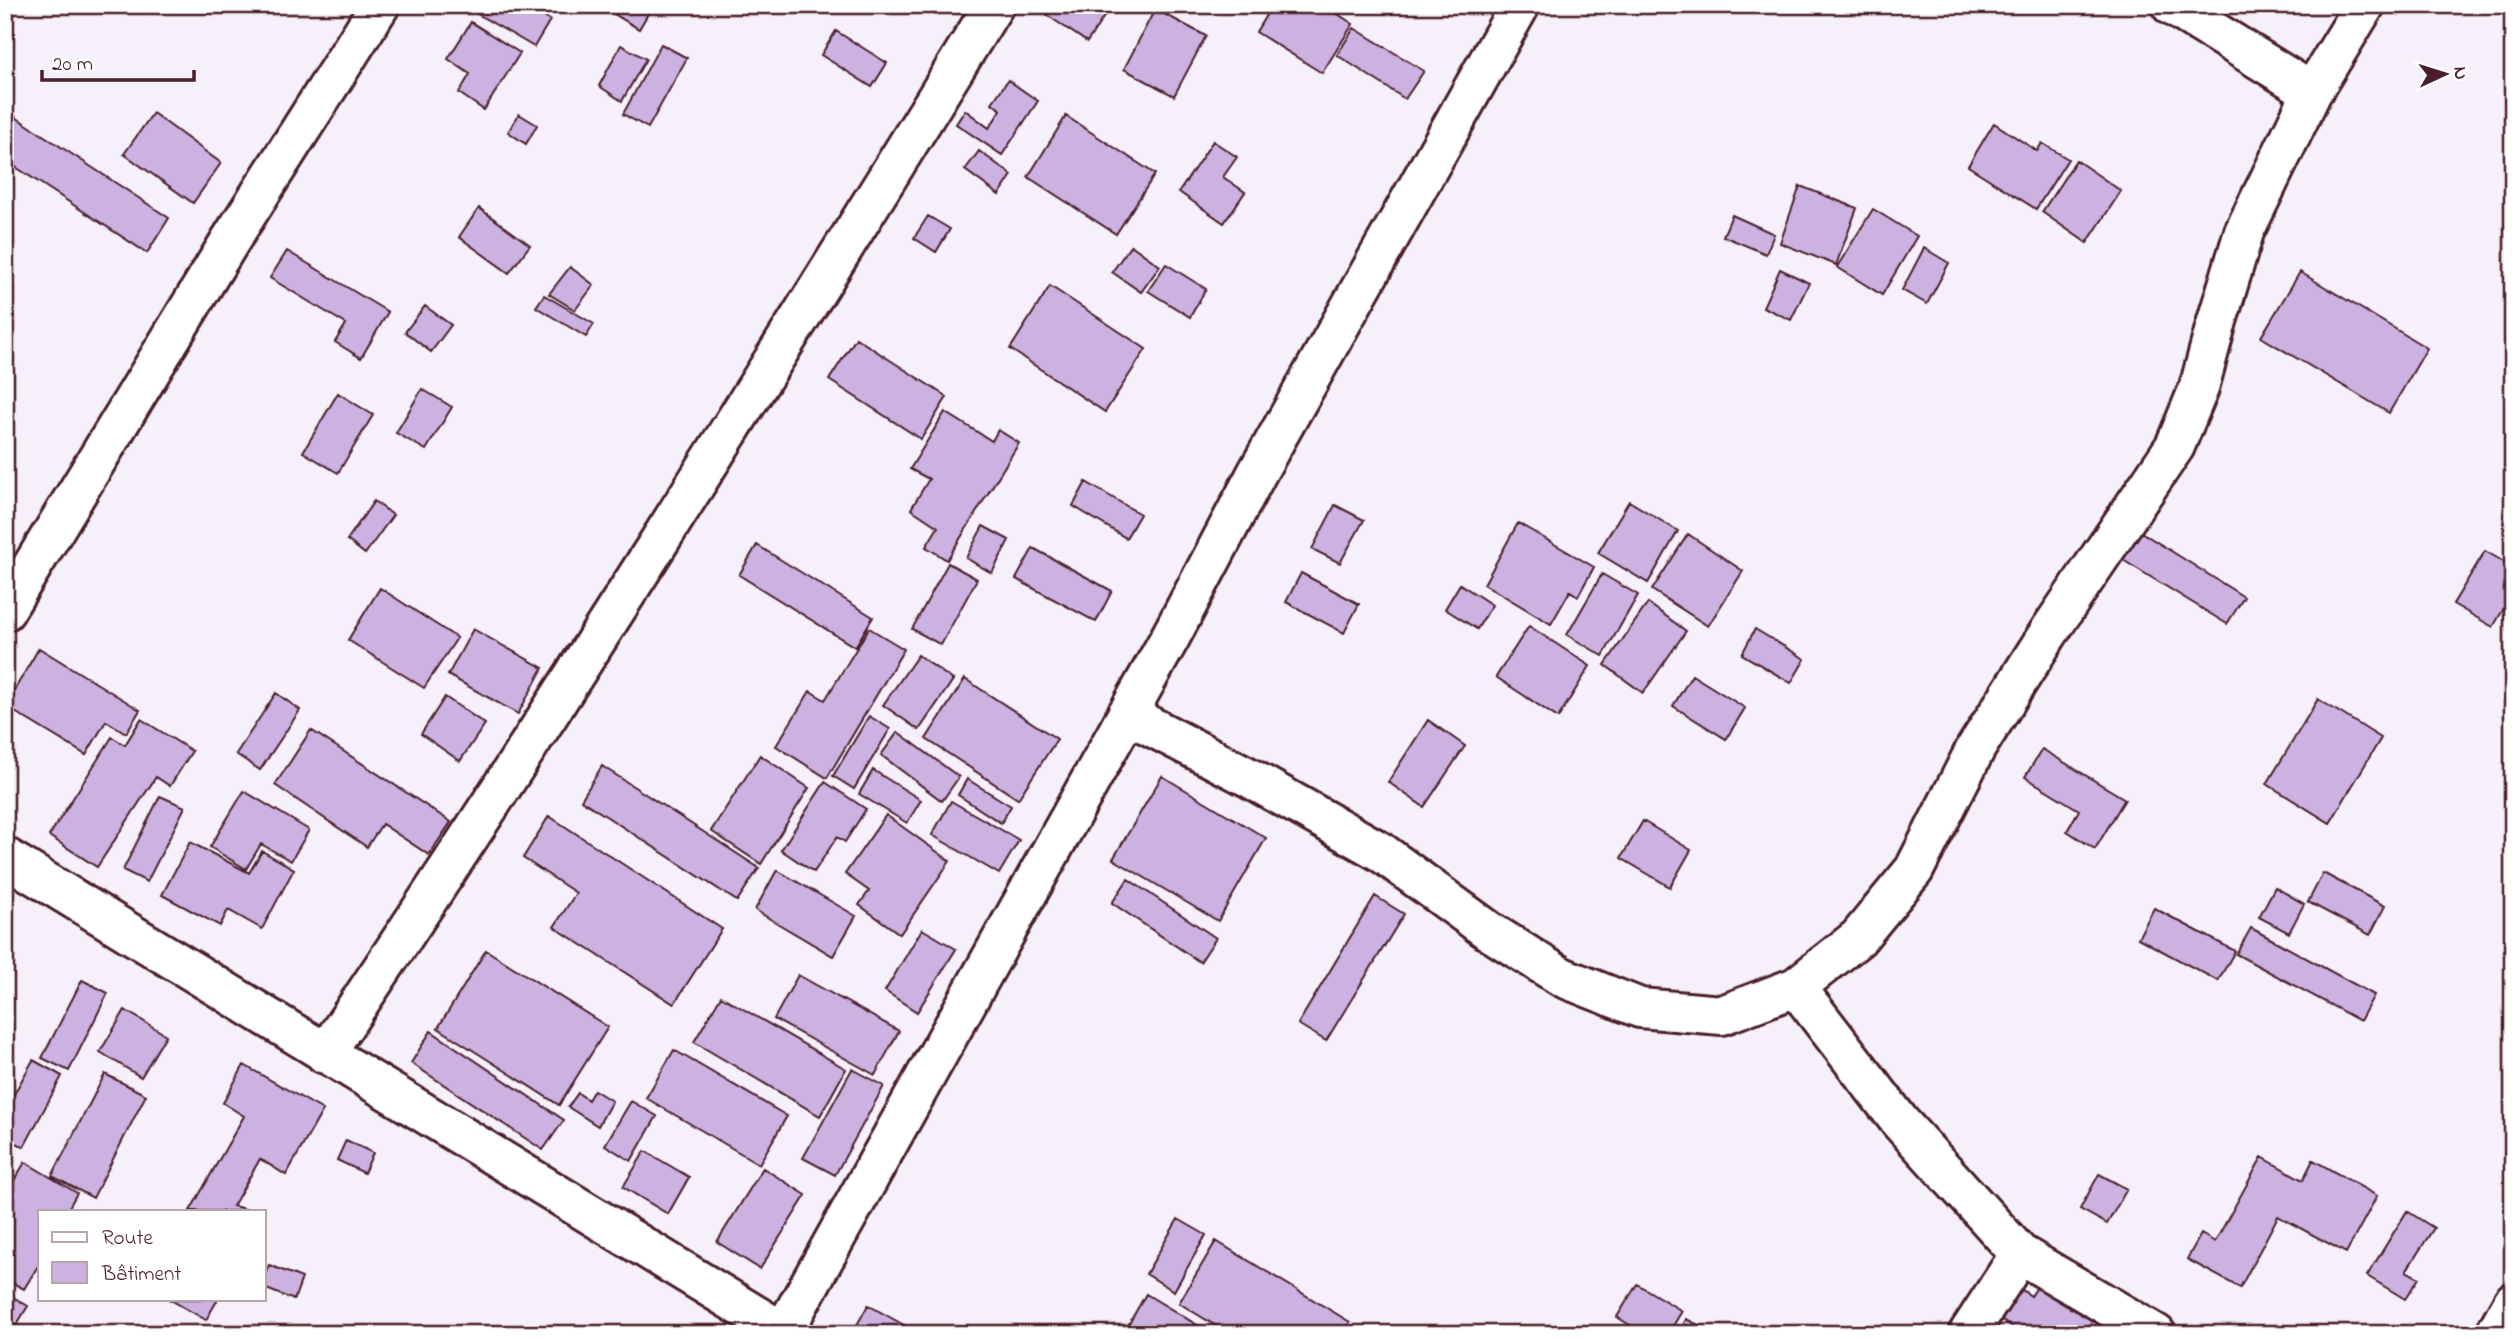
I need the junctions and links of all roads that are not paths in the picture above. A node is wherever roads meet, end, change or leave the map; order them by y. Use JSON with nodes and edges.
{"nodes":[{"id":1,"x":380,"y":5,"type":"edge"},
{"id":2,"x":994,"y":5,"type":"edge"},
{"id":3,"x":1520,"y":5,"type":"edge"},
{"id":4,"x":2171,"y":5,"type":"edge"},
{"id":5,"x":2365,"y":5,"type":"edge"},
{"id":6,"x":2312,"y":92,"type":"junction"},
{"id":7,"x":5,"y":611,"type":"edge"},
{"id":8,"x":1127,"y":714,"type":"junction"},
{"id":9,"x":5,"y":857,"type":"edge"},
{"id":10,"x":1796,"y":987,"type":"junction"},
{"id":11,"x":324,"y":1054,"type":"junction"},
{"id":12,"x":2021,"y":1254,"type":"junction"},
{"id":13,"x":2513,"y":1302,"type":"edge"},
{"id":14,"x":782,"y":1333,"type":"edge"},
{"id":15,"x":1968,"y":1334,"type":"edge"},
{"id":16,"x":2155,"y":1334,"type":"edge"},
{"id":17,"x":2495,"y":1334,"type":"edge"}],
"edges":[{"from":1,"to":7,"type":"street"},
{"from":2,"to":11,"type":"street"},
{"from":3,"to":8,"type":"street"},
{"from":4,"to":6,"type":"street"},
{"from":5,"to":6,"type":"street"},
{"from":6,"to":10,"type":"street"},
{"from":8,"to":10,"type":"street"},
{"from":8,"to":14,"type":"street"},
{"from":9,"to":11,"type":"street"},
{"from":10,"to":12,"type":"street"},
{"from":11,"to":14,"type":"street"},
{"from":12,"to":15,"type":"street"},
{"from":12,"to":16,"type":"street"},
{"from":13,"to":17,"type":"street"}]}
